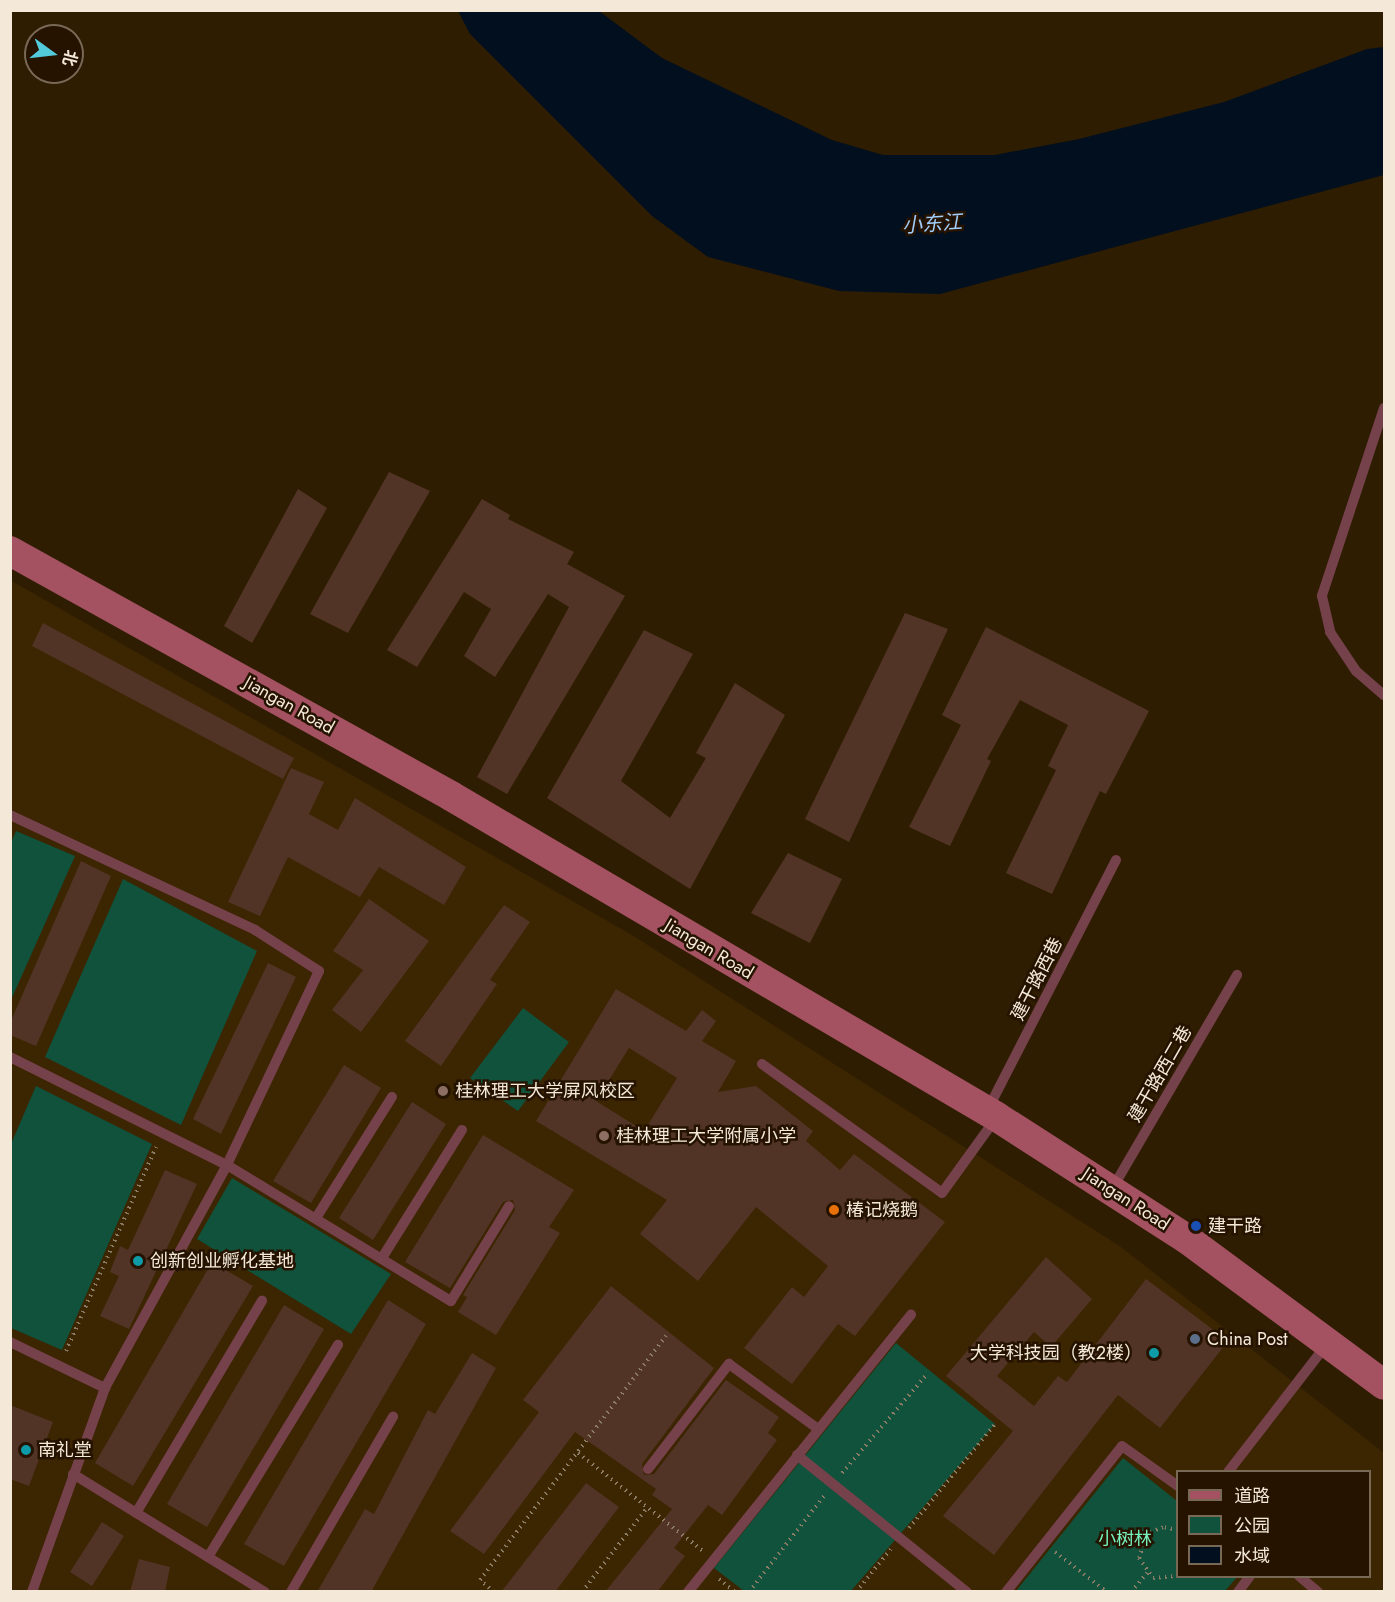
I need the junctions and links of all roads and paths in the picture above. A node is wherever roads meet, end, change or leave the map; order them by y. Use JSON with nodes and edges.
{"nodes":[{"id":1,"x":1384,"y":408,"type":"edge"},
{"id":2,"x":12,"y":558,"type":"edge"},
{"id":3,"x":1384,"y":695,"type":"edge"},
{"id":4,"x":10,"y":815,"type":"edge"},
{"id":5,"x":1116,"y":860,"type":"dead end"},
{"id":6,"x":1237,"y":975,"type":"dead end"},
{"id":7,"x":10,"y":1057,"type":"edge"},
{"id":8,"x":762,"y":1064,"type":"dead end"},
{"id":9,"x":392,"y":1097,"type":"dead end"},
{"id":10,"x":992,"y":1115,"type":"junction"},
{"id":11,"x":462,"y":1130,"type":"dead end"},
{"id":12,"x":162,"y":1132,"type":"junction"},
{"id":13,"x":227,"y":1165,"type":"junction"},
{"id":14,"x":1112,"y":1189,"type":"junction"},
{"id":15,"x":509,"y":1206,"type":"dead end"},
{"id":16,"x":316,"y":1218,"type":"junction"},
{"id":17,"x":382,"y":1258,"type":"junction"},
{"id":18,"x":262,"y":1301,"type":"dead end"},
{"id":19,"x":911,"y":1315,"type":"dead end"},
{"id":20,"x":666,"y":1336,"type":"dead end"},
{"id":21,"x":1329,"y":1341,"type":"junction"},
{"id":22,"x":10,"y":1342,"type":"edge"},
{"id":23,"x":338,"y":1344,"type":"dead end"},
{"id":24,"x":59,"y":1366,"type":"junction"},
{"id":25,"x":1384,"y":1385,"type":"edge"},
{"id":26,"x":105,"y":1388,"type":"junction"},
{"id":27,"x":393,"y":1417,"type":"dead end"},
{"id":28,"x":995,"y":1424,"type":"dead end"},
{"id":29,"x":818,"y":1429,"type":"junction"},
{"id":30,"x":578,"y":1453,"type":"junction"},
{"id":31,"x":797,"y":1455,"type":"junction"},
{"id":32,"x":648,"y":1469,"type":"dead end"},
{"id":33,"x":1229,"y":1470,"type":"edge"},
{"id":34,"x":73,"y":1474,"type":"junction"},
{"id":35,"x":1176,"y":1485,"type":"edge"},
{"id":36,"x":647,"y":1508,"type":"junction"},
{"id":37,"x":136,"y":1513,"type":"junction"},
{"id":38,"x":1176,"y":1530,"type":"edge"},
{"id":39,"x":900,"y":1538,"type":"junction"},
{"id":40,"x":1044,"y":1544,"type":"junction"},
{"id":41,"x":208,"y":1557,"type":"junction"},
{"id":42,"x":713,"y":1559,"type":"junction"},
{"id":43,"x":1147,"y":1573,"type":"junction"},
{"id":44,"x":1176,"y":1576,"type":"edge"},
{"id":45,"x":1248,"y":1578,"type":"edge"},
{"id":46,"x":1301,"y":1578,"type":"edge"},
{"id":47,"x":32,"y":1592,"type":"edge"},
{"id":48,"x":265,"y":1592,"type":"edge"},
{"id":49,"x":291,"y":1592,"type":"edge"},
{"id":50,"x":494,"y":1592,"type":"edge"},
{"id":51,"x":582,"y":1592,"type":"edge"},
{"id":52,"x":688,"y":1592,"type":"edge"},
{"id":53,"x":856,"y":1592,"type":"edge"},
{"id":54,"x":967,"y":1592,"type":"edge"},
{"id":55,"x":1006,"y":1592,"type":"edge"},
{"id":56,"x":1107,"y":1592,"type":"edge"},
{"id":57,"x":1131,"y":1592,"type":"edge"},
{"id":58,"x":1238,"y":1592,"type":"edge"},
{"id":59,"x":1318,"y":1592,"type":"edge"}],
"edges":[{"from":1,"to":3,"type":"lane"},
{"from":2,"to":10,"type":"main road","name":"Jiangan Road"},
{"from":4,"to":13,"type":"lane"},
{"from":5,"to":10,"type":"lane","name":"建干路西巷"},
{"from":6,"to":14,"type":"lane","name":"建干路西二巷"},
{"from":7,"to":12,"type":"lane"},
{"from":8,"to":10,"type":"lane","name":"建干路西巷"},
{"from":9,"to":16,"type":"lane"},
{"from":10,"to":14,"type":"main road","name":"Jiangan Road"},
{"from":11,"to":17,"type":"lane"},
{"from":12,"to":13,"type":"lane"},
{"from":12,"to":24,"type":"path"},
{"from":13,"to":16,"type":"lane"},
{"from":13,"to":26,"type":"lane"},
{"from":14,"to":21,"type":"main road","name":"Jiangan Road"},
{"from":15,"to":17,"type":"lane"},
{"from":16,"to":17,"type":"lane"},
{"from":18,"to":37,"type":"lane"},
{"from":19,"to":29,"type":"lane"},
{"from":20,"to":30,"type":"path"},
{"from":21,"to":25,"type":"main road","name":"Jiangan Road"},
{"from":21,"to":33,"type":"lane"},
{"from":22,"to":24,"type":"lane"},
{"from":23,"to":41,"type":"lane"},
{"from":24,"to":26,"type":"lane"},
{"from":26,"to":34,"type":"lane"},
{"from":27,"to":49,"type":"lane"},
{"from":28,"to":39,"type":"path"},
{"from":29,"to":31,"type":"lane"},
{"from":29,"to":32,"type":"lane"},
{"from":30,"to":36,"type":"path"},
{"from":30,"to":50,"type":"path"},
{"from":31,"to":39,"type":"lane"},
{"from":31,"to":42,"type":"lane"},
{"from":34,"to":37,"type":"lane"},
{"from":34,"to":47,"type":"lane"},
{"from":35,"to":40,"type":"lane"},
{"from":36,"to":42,"type":"path"},
{"from":36,"to":51,"type":"path"},
{"from":37,"to":41,"type":"lane"},
{"from":38,"to":43,"type":"path"},
{"from":39,"to":53,"type":"path"},
{"from":39,"to":54,"type":"lane"},
{"from":40,"to":55,"type":"lane"},
{"from":40,"to":56,"type":"path"},
{"from":41,"to":48,"type":"lane"},
{"from":42,"to":52,"type":"lane"},
{"from":43,"to":44,"type":"path"},
{"from":43,"to":57,"type":"path"},
{"from":45,"to":58,"type":"lane"},
{"from":46,"to":59,"type":"lane"}]}
